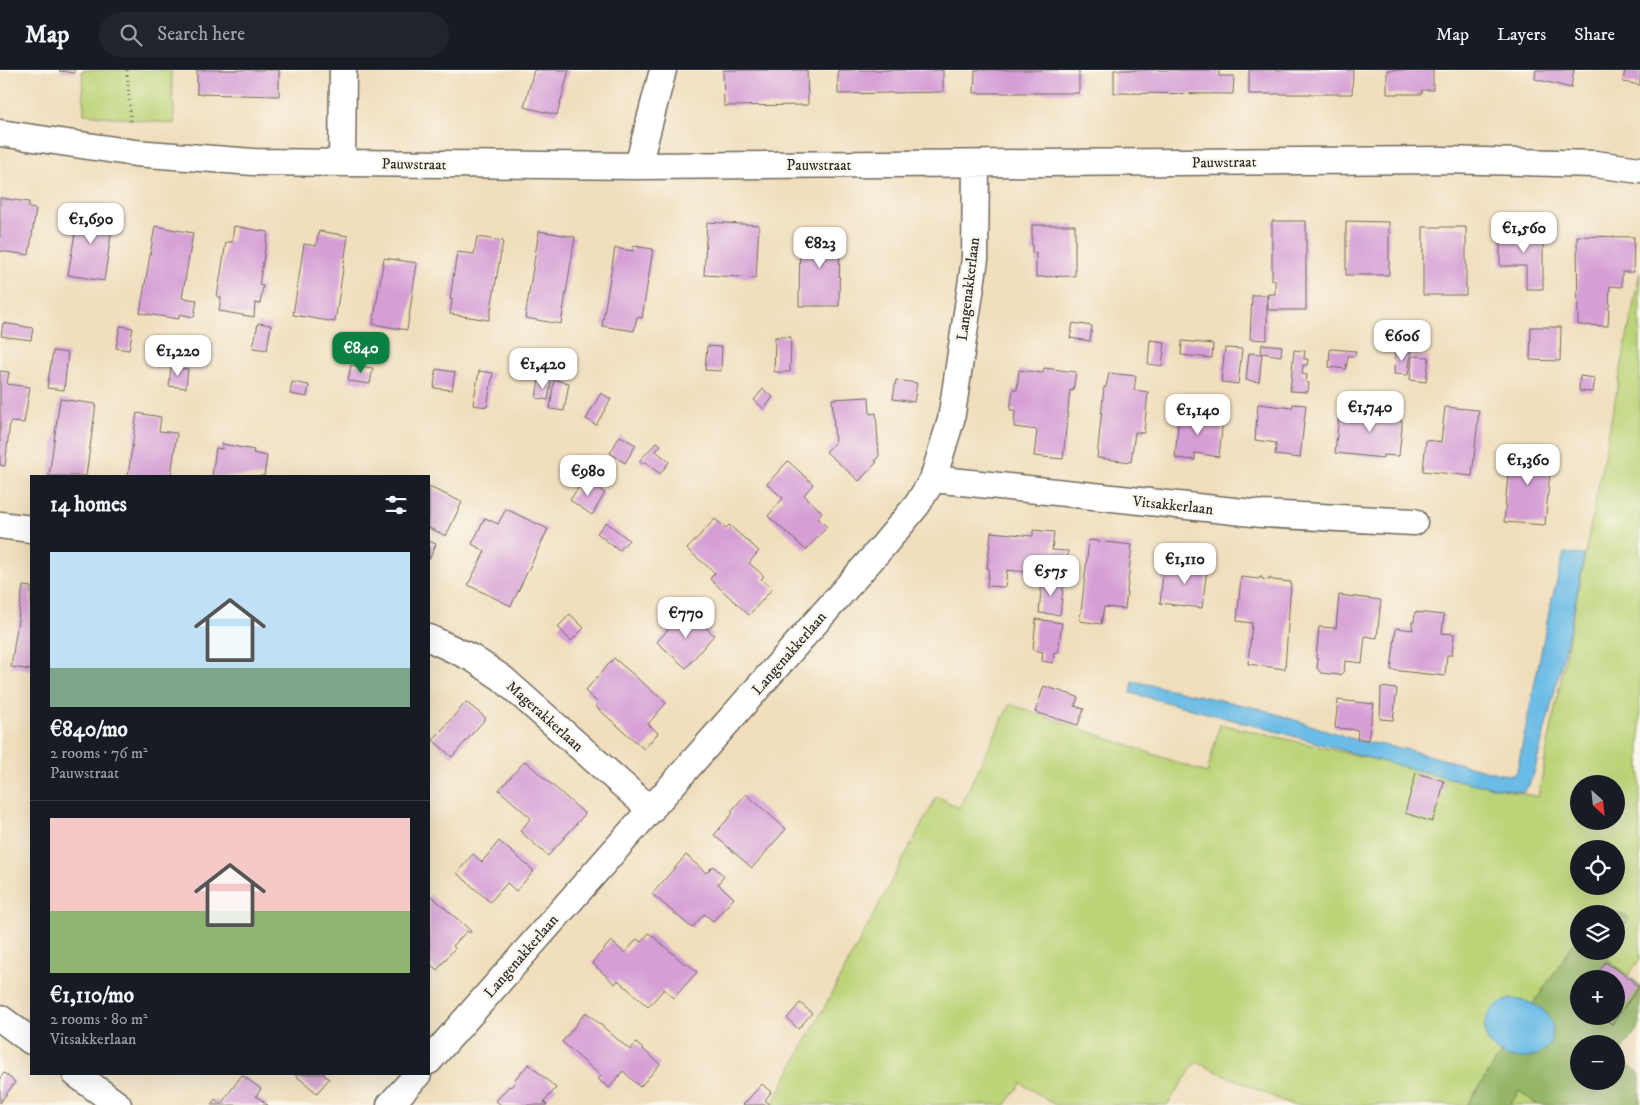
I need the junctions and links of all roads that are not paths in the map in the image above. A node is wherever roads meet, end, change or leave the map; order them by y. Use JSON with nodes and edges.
{"nodes":[{"id":1,"x":343,"y":70,"type":"edge"},
{"id":2,"x":663,"y":70,"type":"edge"},
{"id":3,"x":0,"y":133,"type":"edge"},
{"id":4,"x":342,"y":163,"type":"junction"},
{"id":5,"x":976,"y":164,"type":"junction"},
{"id":6,"x":638,"y":166,"type":"junction"},
{"id":7,"x":1640,"y":170,"type":"edge"},
{"id":8,"x":933,"y":479,"type":"junction"},
{"id":9,"x":1414,"y":522,"type":"dead end"},
{"id":10,"x":0,"y":525,"type":"edge"},
{"id":11,"x":30,"y":529,"type":"edge"},
{"id":12,"x":430,"y":638,"type":"edge"},
{"id":13,"x":651,"y":810,"type":"junction"},
{"id":14,"x":0,"y":1018,"type":"edge"},
{"id":15,"x":30,"y":1040,"type":"edge"},
{"id":16,"x":430,"y":1060,"type":"edge"},
{"id":17,"x":77,"y":1075,"type":"edge"},
{"id":18,"x":417,"y":1075,"type":"edge"},
{"id":19,"x":118,"y":1105,"type":"edge"},
{"id":20,"x":390,"y":1105,"type":"edge"}],
"edges":[{"from":1,"to":4,"type":"street"},
{"from":2,"to":6,"type":"street"},
{"from":3,"to":4,"type":"street","name":"Pauwstraat"},
{"from":4,"to":6,"type":"street","name":"Pauwstraat"},
{"from":5,"to":6,"type":"street","name":"Pauwstraat"},
{"from":5,"to":7,"type":"street","name":"Pauwstraat"},
{"from":5,"to":8,"type":"street","name":"Langenakkerlaan"},
{"from":8,"to":9,"type":"street","name":"Vitsakkerlaan"},
{"from":8,"to":13,"type":"street","name":"Langenakkerlaan"},
{"from":10,"to":11,"type":"street"},
{"from":12,"to":13,"type":"street","name":"Magerakkerlaan"},
{"from":13,"to":16,"type":"street","name":"Langenakkerlaan"},
{"from":14,"to":15,"type":"street"},
{"from":17,"to":19,"type":"street"},
{"from":18,"to":20,"type":"street"}]}
